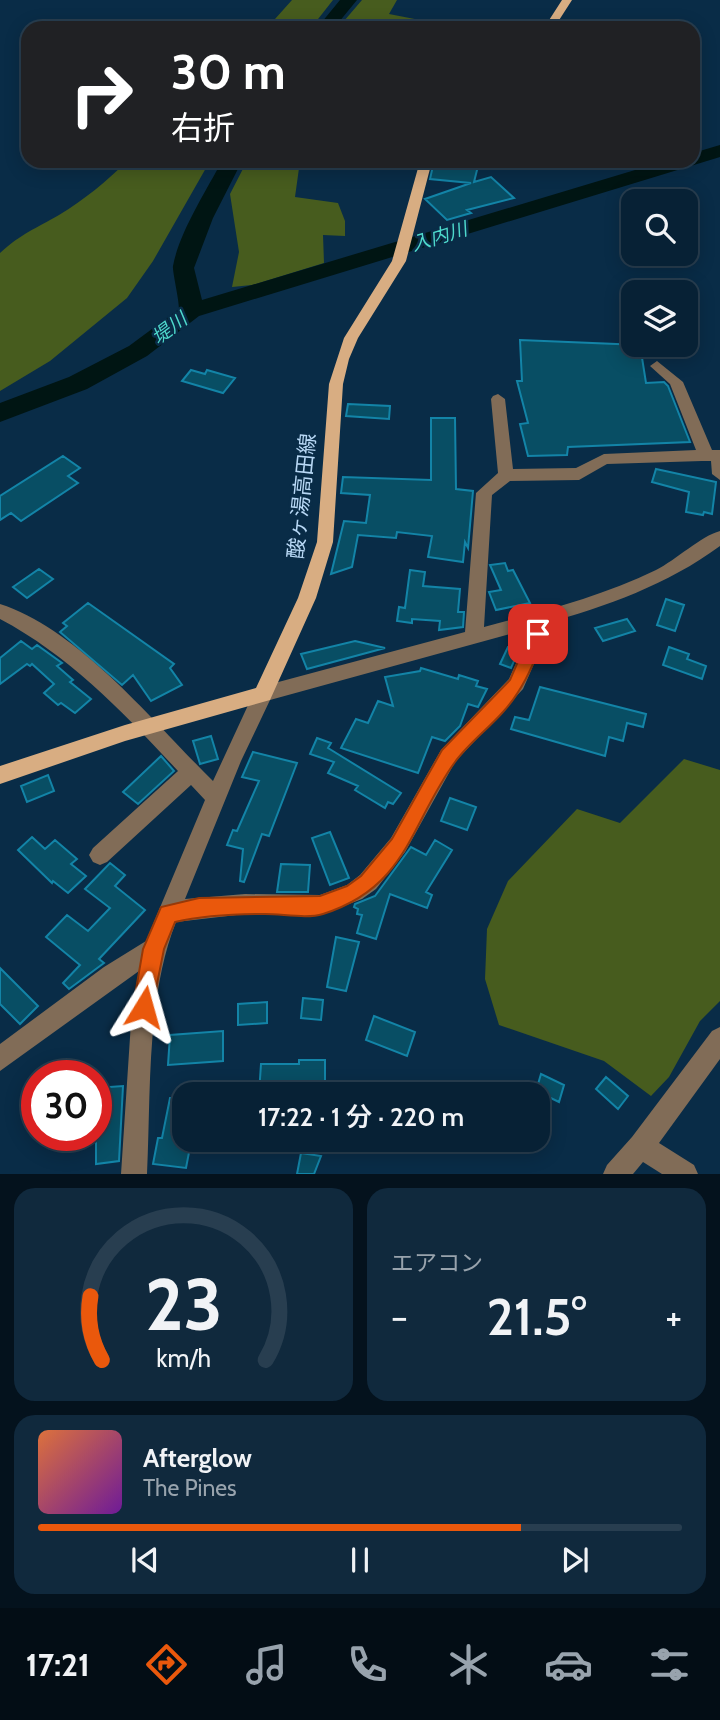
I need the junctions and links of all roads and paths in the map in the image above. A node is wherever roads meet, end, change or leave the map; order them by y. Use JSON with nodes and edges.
{"nodes":[{"id":1,"x":567,"y":0,"type":"edge"},
{"id":2,"x":554,"y":21,"type":"edge"},
{"id":3,"x":424,"y":168,"type":"edge"},
{"id":4,"x":657,"y":366,"type":"dead end"},
{"id":5,"x":498,"y":399,"type":"dead end"},
{"id":6,"x":707,"y":457,"type":"junction"},
{"id":7,"x":720,"y":474,"type":"edge"},
{"id":8,"x":506,"y":475,"type":"junction"},
{"id":9,"x":720,"y":537,"type":"edge"},
{"id":10,"x":0,"y":611,"type":"edge"},
{"id":11,"x":534,"y":619,"type":"junction"},
{"id":12,"x":474,"y":636,"type":"junction"},
{"id":13,"x":263,"y":694,"type":"junction"},
{"id":14,"x":148,"y":726,"type":"junction"},
{"id":15,"x":191,"y":772,"type":"junction"},
{"id":16,"x":0,"y":775,"type":"edge"},
{"id":17,"x":216,"y":797,"type":"junction"},
{"id":18,"x":100,"y":855,"type":"dead end"},
{"id":19,"x":168,"y":914,"type":"junction"},
{"id":20,"x":154,"y":949,"type":"junction"},
{"id":21,"x":720,"y":1039,"type":"edge"},
{"id":22,"x":0,"y":1059,"type":"edge"},
{"id":23,"x":641,"y":1146,"type":"junction"},
{"id":24,"x":134,"y":1174,"type":"edge"},
{"id":25,"x":616,"y":1174,"type":"edge"},
{"id":26,"x":685,"y":1174,"type":"edge"}],
"edges":[{"from":1,"to":2,"type":"main road"},
{"from":3,"to":13,"type":"main road","name":"酸ヶ湯高田線"},
{"from":4,"to":6,"type":"street"},
{"from":5,"to":8,"type":"street"},
{"from":6,"to":7,"type":"street"},
{"from":6,"to":8,"type":"street"},
{"from":8,"to":12,"type":"street"},
{"from":9,"to":11,"type":"street"},
{"from":10,"to":14,"type":"street"},
{"from":11,"to":12,"type":"street"},
{"from":11,"to":19,"type":"street"},
{"from":12,"to":13,"type":"street"},
{"from":13,"to":14,"type":"main road"},
{"from":13,"to":17,"type":"street"},
{"from":14,"to":15,"type":"street"},
{"from":14,"to":16,"type":"main road"},
{"from":15,"to":17,"type":"street"},
{"from":15,"to":18,"type":"street"},
{"from":17,"to":19,"type":"street"},
{"from":19,"to":20,"type":"street"},
{"from":20,"to":22,"type":"street"},
{"from":20,"to":24,"type":"street"},
{"from":21,"to":23,"type":"street"},
{"from":23,"to":25,"type":"street"},
{"from":23,"to":26,"type":"street"}]}
